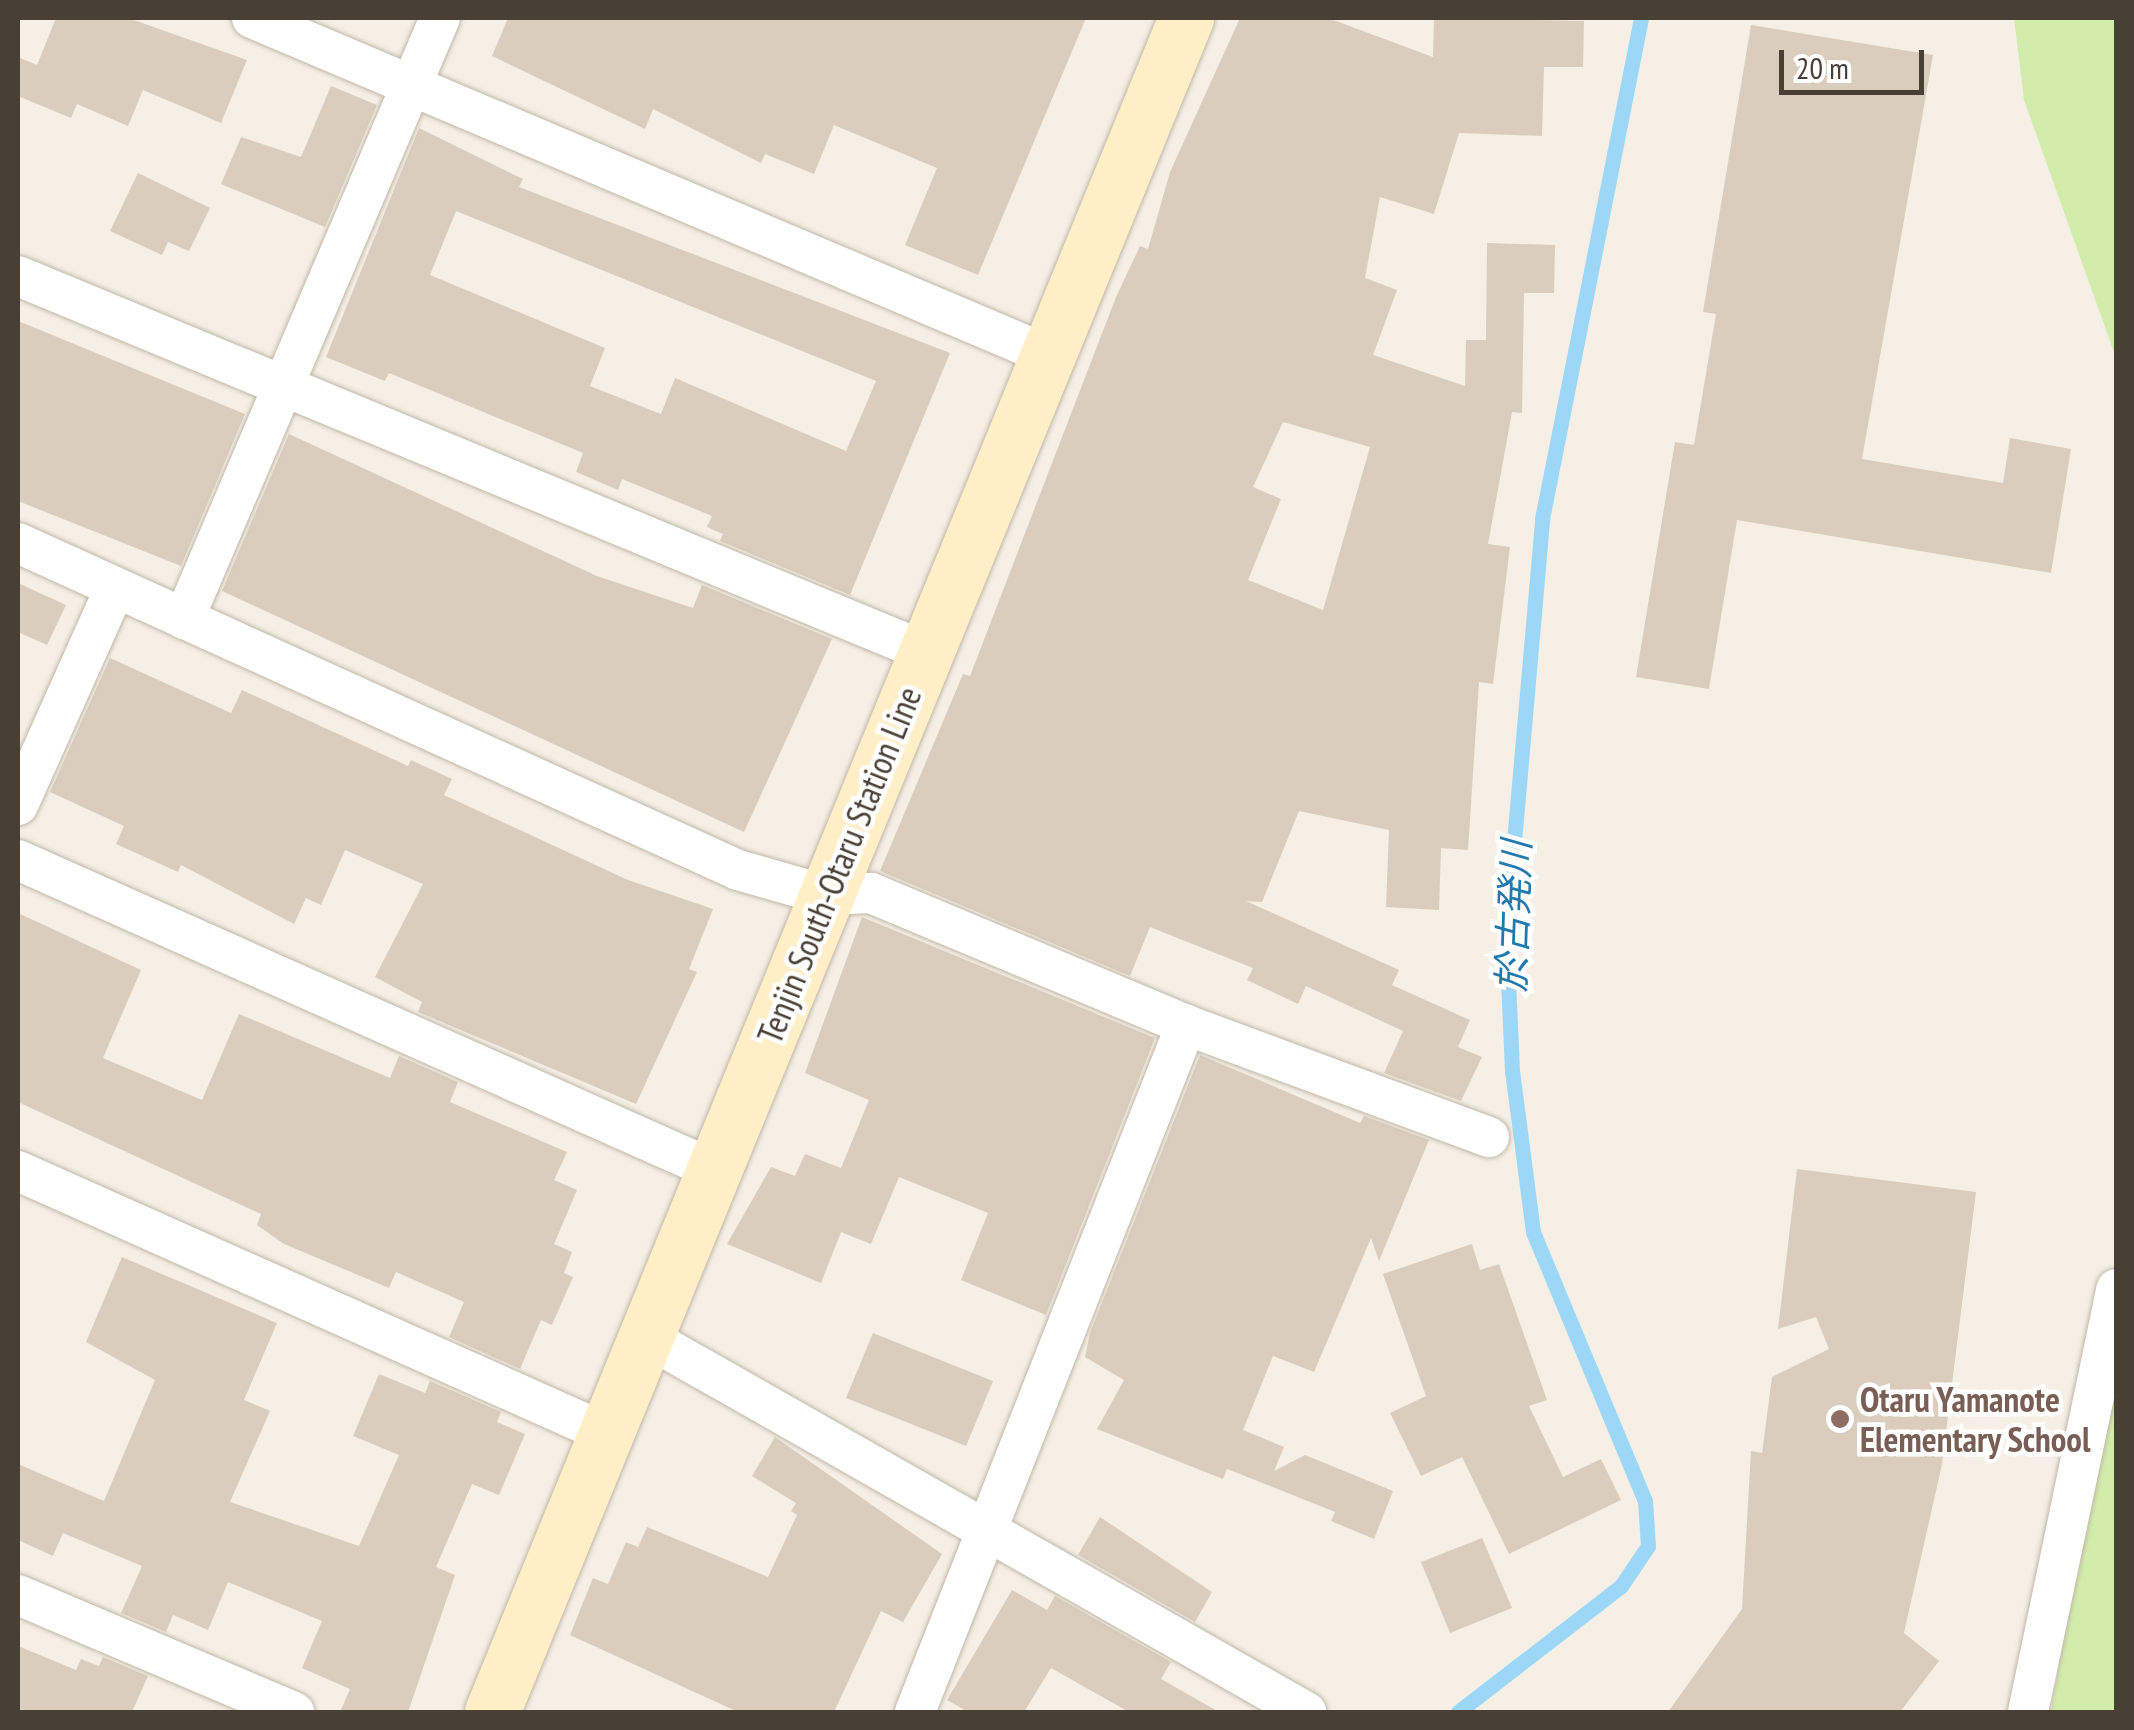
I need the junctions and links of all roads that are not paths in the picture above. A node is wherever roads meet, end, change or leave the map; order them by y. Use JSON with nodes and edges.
{"nodes":[{"id":1,"x":252,"y":18,"type":"edge"},
{"id":2,"x":440,"y":18,"type":"edge"},
{"id":3,"x":1186,"y":18,"type":"edge"},
{"id":4,"x":412,"y":84,"type":"junction"},
{"id":5,"x":18,"y":276,"type":"edge"},
{"id":6,"x":1048,"y":355,"type":"junction"},
{"id":7,"x":283,"y":385,"type":"junction"},
{"id":8,"x":18,"y":544,"type":"edge"},
{"id":9,"x":115,"y":588,"type":"junction"},
{"id":10,"x":184,"y":619,"type":"junction"},
{"id":11,"x":926,"y":652,"type":"junction"},
{"id":12,"x":18,"y":805,"type":"edge"},
{"id":13,"x":18,"y":860,"type":"edge"},
{"id":14,"x":826,"y":895,"type":"junction"},
{"id":15,"x":1186,"y":1025,"type":"junction"},
{"id":16,"x":1489,"y":1137,"type":"dead end"},
{"id":17,"x":714,"y":1170,"type":"junction"},
{"id":18,"x":18,"y":1171,"type":"edge"},
{"id":19,"x":2116,"y":1289,"type":"edge"},
{"id":20,"x":642,"y":1335,"type":"junction"},
{"id":21,"x":606,"y":1433,"type":"junction"},
{"id":22,"x":982,"y":1534,"type":"junction"},
{"id":23,"x":18,"y":1595,"type":"edge"},
{"id":24,"x":294,"y":1712,"type":"edge"},
{"id":25,"x":492,"y":1712,"type":"edge"},
{"id":26,"x":915,"y":1712,"type":"edge"},
{"id":27,"x":1306,"y":1712,"type":"edge"},
{"id":28,"x":2028,"y":1712,"type":"edge"}],
"edges":[{"from":1,"to":4,"type":"street"},
{"from":2,"to":4,"type":"street"},
{"from":3,"to":6,"type":"main road","name":"Tenjin South-Otaru Station Line"},
{"from":4,"to":6,"type":"street"},
{"from":4,"to":7,"type":"street"},
{"from":5,"to":7,"type":"street"},
{"from":6,"to":11,"type":"main road","name":"Tenjin South-Otaru Station Line"},
{"from":7,"to":10,"type":"street"},
{"from":7,"to":11,"type":"street"},
{"from":8,"to":9,"type":"street"},
{"from":9,"to":10,"type":"street"},
{"from":9,"to":12,"type":"street"},
{"from":10,"to":14,"type":"street"},
{"from":11,"to":14,"type":"main road","name":"Tenjin South-Otaru Station Line"},
{"from":13,"to":17,"type":"street"},
{"from":14,"to":15,"type":"street"},
{"from":14,"to":17,"type":"main road","name":"Tenjin South-Otaru Station Line"},
{"from":15,"to":16,"type":"street"},
{"from":15,"to":22,"type":"street"},
{"from":17,"to":20,"type":"main road","name":"Tenjin South-Otaru Station Line"},
{"from":18,"to":21,"type":"street"},
{"from":19,"to":28,"type":"street"},
{"from":20,"to":21,"type":"main road","name":"Tenjin South-Otaru Station Line"},
{"from":20,"to":22,"type":"street"},
{"from":21,"to":25,"type":"main road","name":"Tenjin South-Otaru Station Line"},
{"from":22,"to":26,"type":"street"},
{"from":22,"to":27,"type":"street"},
{"from":23,"to":24,"type":"street"}]}
